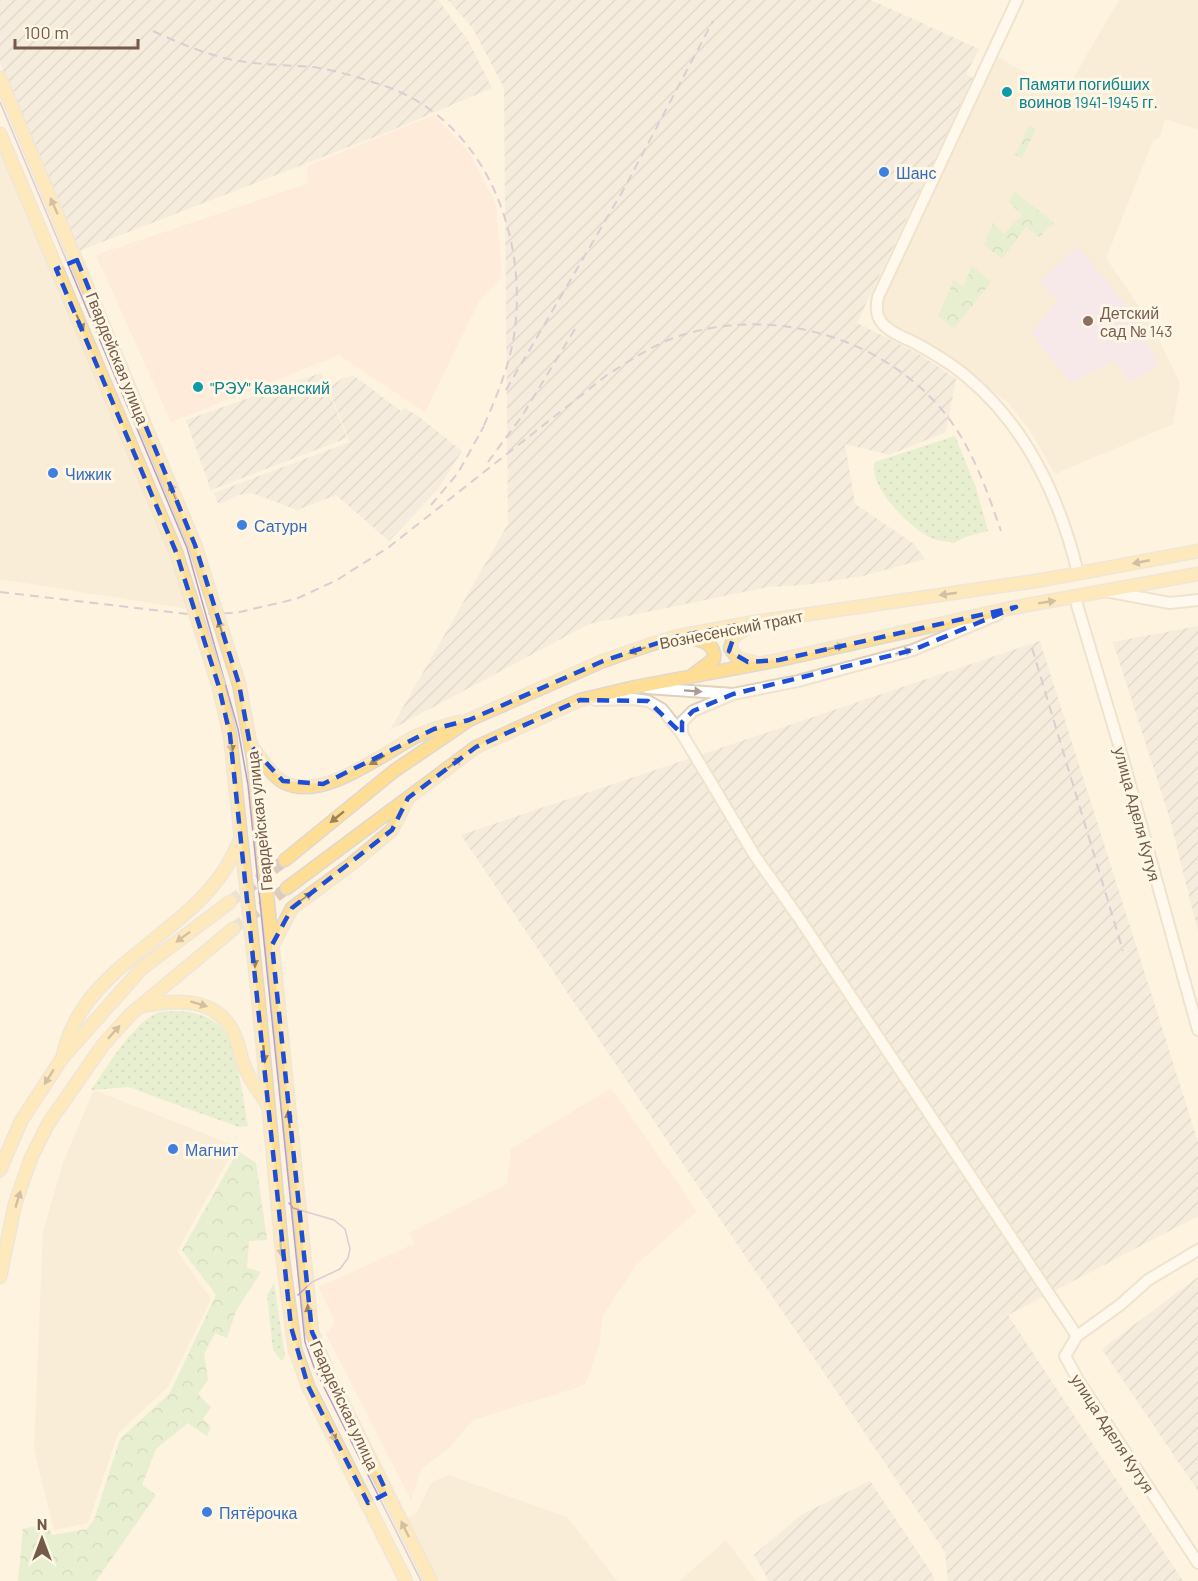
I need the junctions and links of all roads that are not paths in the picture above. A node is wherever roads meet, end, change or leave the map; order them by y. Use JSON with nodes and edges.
{"nodes":[{"id":1,"x":1017,"y":0,"type":"edge"},
{"id":2,"x":0,"y":78,"type":"edge"},
{"id":3,"x":0,"y":134,"type":"edge"},
{"id":4,"x":77,"y":260,"type":"junction"},
{"id":5,"x":56,"y":269,"type":"junction"},
{"id":6,"x":1198,"y":551,"type":"edge"},
{"id":7,"x":1078,"y":573,"type":"junction"},
{"id":8,"x":1198,"y":574,"type":"edge"},
{"id":9,"x":1105,"y":591,"type":"junction"},
{"id":10,"x":1075,"y":598,"type":"junction"},
{"id":11,"x":1198,"y":600,"type":"edge"},
{"id":12,"x":1016,"y":607,"type":"junction"},
{"id":13,"x":755,"y":622,"type":"junction"},
{"id":14,"x":679,"y":636,"type":"junction"},
{"id":15,"x":779,"y":660,"type":"junction"},
{"id":16,"x":685,"y":679,"type":"junction"},
{"id":17,"x":635,"y":687,"type":"junction"},
{"id":18,"x":733,"y":694,"type":"junction"},
{"id":19,"x":580,"y":700,"type":"junction"},
{"id":20,"x":469,"y":720,"type":"junction"},
{"id":21,"x":682,"y":734,"type":"junction"},
{"id":22,"x":250,"y":745,"type":"junction"},
{"id":23,"x":408,"y":798,"type":"junction"},
{"id":24,"x":240,"y":838,"type":"junction"},
{"id":25,"x":285,"y":860,"type":"tunnel mouth"},
{"id":26,"x":288,"y":888,"type":"tunnel mouth"},
{"id":27,"x":230,"y":902,"type":"tunnel mouth"},
{"id":28,"x":233,"y":929,"type":"tunnel mouth"},
{"id":29,"x":272,"y":945,"type":"junction"},
{"id":30,"x":141,"y":1006,"type":"junction"},
{"id":31,"x":1198,"y":1030,"type":"edge"},
{"id":32,"x":63,"y":1057,"type":"junction"},
{"id":33,"x":269,"y":1106,"type":"junction"},
{"id":34,"x":0,"y":1170,"type":"edge"},
{"id":35,"x":1198,"y":1250,"type":"edge"},
{"id":36,"x":0,"y":1277,"type":"edge"},
{"id":37,"x":1077,"y":1336,"type":"junction"},
{"id":38,"x":387,"y":1493,"type":"junction"},
{"id":39,"x":368,"y":1503,"type":"junction"},
{"id":40,"x":1198,"y":1563,"type":"edge"},
{"id":41,"x":406,"y":1581,"type":"edge"},
{"id":42,"x":430,"y":1581,"type":"edge"}],
"edges":[{"from":1,"to":7,"type":"street"},
{"from":4,"to":2,"type":"main road","name":"Гвардейская улица","one_way":true},
{"from":3,"to":5,"type":"main road","name":"Гвардейская улица"},
{"from":4,"to":5,"type":"main road"},
{"from":22,"to":4,"type":"main road","name":"Гвардейская улица","one_way":true,"bridge":true},
{"from":5,"to":24,"type":"main road","name":"Гвардейская улица","one_way":true,"bridge":true},
{"from":6,"to":7,"type":"main road","name":"Вознесенский тракт","one_way":true},
{"from":7,"to":13,"type":"main road","name":"Вознесенский тракт","one_way":true},
{"from":8,"to":9,"type":"main road"},
{"from":9,"to":10,"type":"main road"},
{"from":9,"to":11,"type":"street"},
{"from":12,"to":10,"type":"main road","one_way":true},
{"from":10,"to":31,"type":"street","name":"улица Аделя Кутуя"},
{"from":15,"to":12,"type":"main road","one_way":true},
{"from":18,"to":12,"type":"street","one_way":true},
{"from":13,"to":14,"type":"main road","name":"Вознесенский тракт"},
{"from":13,"to":15,"type":"main road"},
{"from":14,"to":16,"type":"main road"},
{"from":14,"to":20,"type":"main road","name":"Вознесенский тракт","one_way":true},
{"from":15,"to":16,"type":"main road"},
{"from":16,"to":17,"type":"main road"},
{"from":17,"to":18,"type":"street","one_way":true},
{"from":17,"to":19,"type":"main road"},
{"from":18,"to":21,"type":"street"},
{"from":19,"to":21,"type":"street"},
{"from":23,"to":19,"type":"main road","one_way":true},
{"from":20,"to":22,"type":"main road","one_way":true},
{"from":20,"to":25,"type":"main road","name":"Вознесенский тракт","one_way":true},
{"from":21,"to":37,"type":"street"},
{"from":22,"to":29,"type":"main road","name":"Гвардейская улица"},
{"from":23,"to":26,"type":"main road"},
{"from":29,"to":23,"type":"main road","one_way":true},
{"from":24,"to":32,"type":"main road"},
{"from":24,"to":33,"type":"main road","name":"Гвардейская улица","one_way":true},
{"from":27,"to":32,"type":"main road","one_way":true},
{"from":28,"to":30,"type":"main road"},
{"from":38,"to":29,"type":"main road","name":"Гвардейская улица","one_way":true},
{"from":30,"to":33,"type":"main road","one_way":true},
{"from":36,"to":30,"type":"main road","one_way":true},
{"from":32,"to":34,"type":"main road","one_way":true},
{"from":33,"to":39,"type":"main road","name":"Гвардейская улица","one_way":true},
{"from":35,"to":37,"type":"street"},
{"from":37,"to":40,"type":"street","name":"улица Аделя Кутуя"},
{"from":38,"to":39,"type":"main road"},
{"from":42,"to":38,"type":"main road","name":"Гвардейская улица","one_way":true},
{"from":39,"to":41,"type":"main road","name":"Гвардейская улица"}]}
